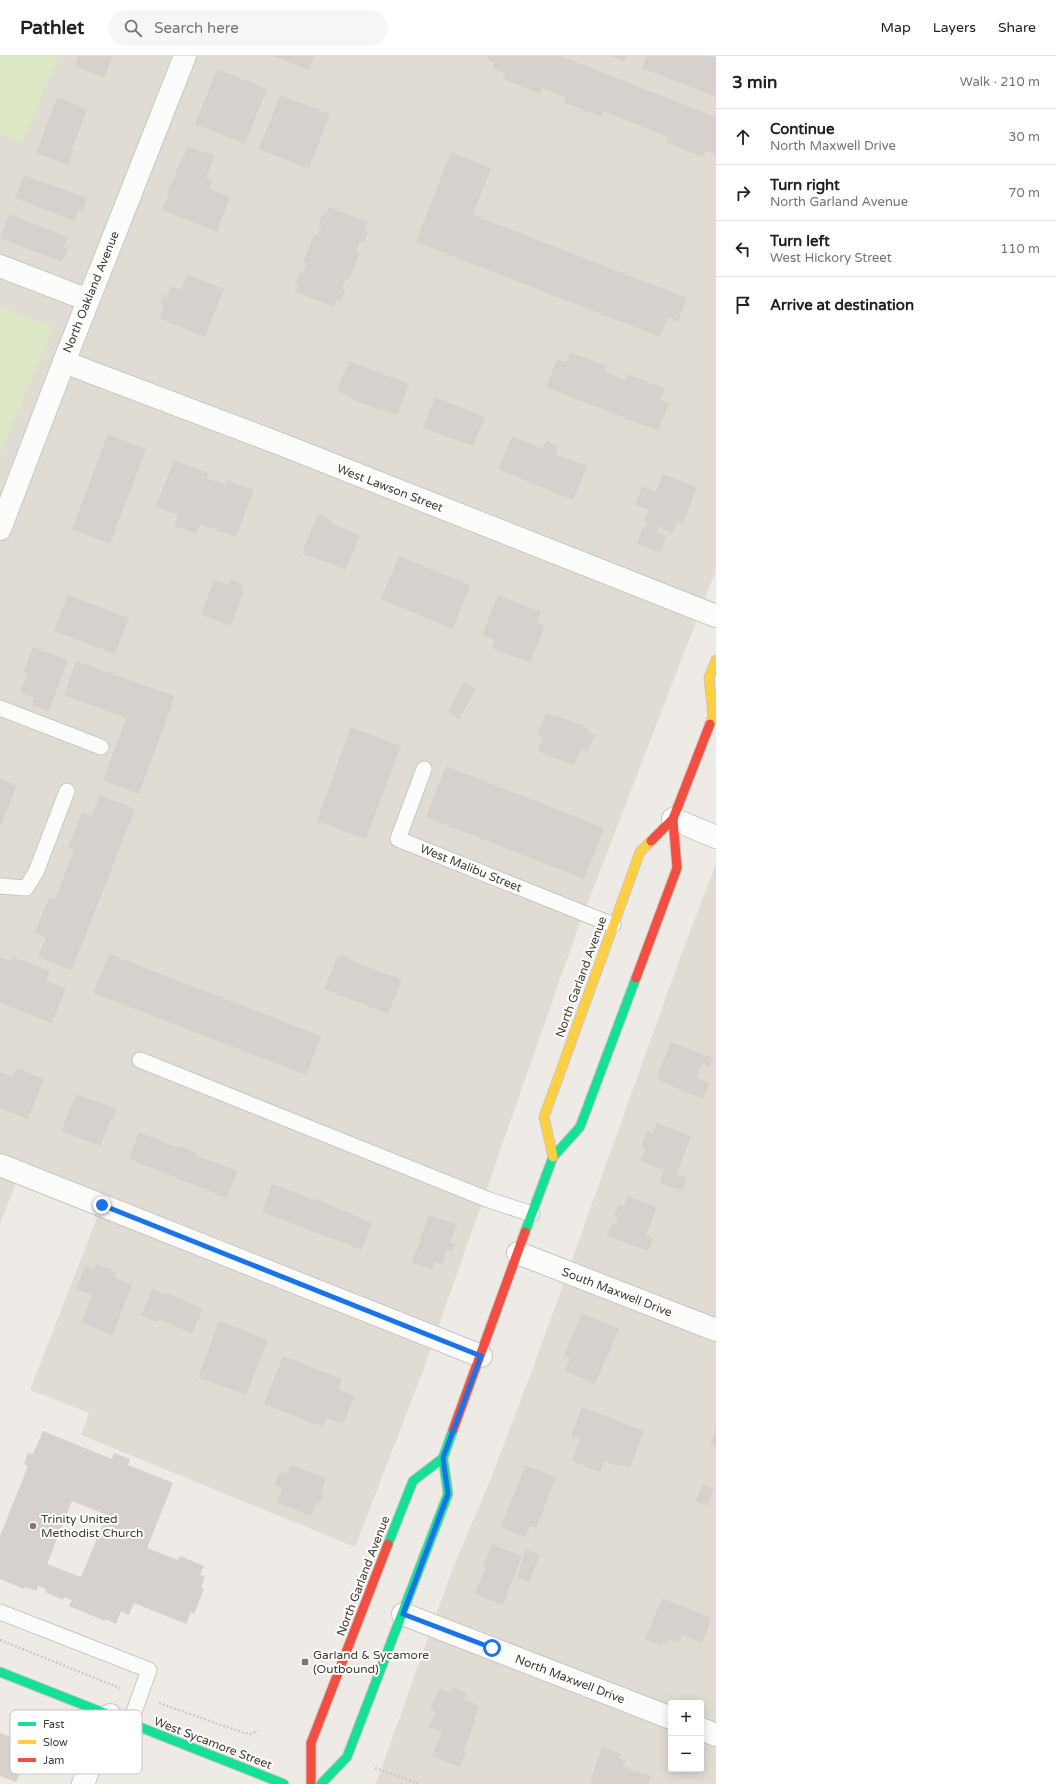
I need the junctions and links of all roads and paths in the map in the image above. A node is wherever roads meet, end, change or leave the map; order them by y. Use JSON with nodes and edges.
{"nodes":[{"id":1,"x":185,"y":56,"type":"edge"},
{"id":2,"x":0,"y":266,"type":"edge"},
{"id":3,"x":88,"y":300,"type":"junction"},
{"id":4,"x":64,"y":362,"type":"junction"},
{"id":5,"x":0,"y":529,"type":"edge"},
{"id":6,"x":716,"y":616,"type":"edge"},
{"id":7,"x":716,"y":660,"type":"edge"},
{"id":8,"x":0,"y":708,"type":"edge"},
{"id":9,"x":714,"y":716,"type":"edge"},
{"id":10,"x":101,"y":746,"type":"dead end"},
{"id":11,"x":424,"y":770,"type":"dead end"},
{"id":12,"x":67,"y":791,"type":"dead end"},
{"id":13,"x":673,"y":819,"type":"junction"},
{"id":14,"x":716,"y":837,"type":"edge"},
{"id":15,"x":0,"y":886,"type":"edge"},
{"id":16,"x":613,"y":925,"type":"junction"},
{"id":17,"x":140,"y":1060,"type":"dead end"},
{"id":18,"x":552,"y":1157,"type":"junction"},
{"id":19,"x":0,"y":1165,"type":"edge"},
{"id":20,"x":532,"y":1214,"type":"junction"},
{"id":21,"x":518,"y":1254,"type":"junction"},
{"id":22,"x":716,"y":1330,"type":"edge"},
{"id":23,"x":481,"y":1356,"type":"junction"},
{"id":24,"x":443,"y":1458,"type":"junction"},
{"id":25,"x":0,"y":1612,"type":"edge"},
{"id":26,"x":403,"y":1614,"type":"junction"},
{"id":27,"x":0,"y":1672,"type":"edge"},
{"id":28,"x":97,"y":1710,"type":"edge"},
{"id":29,"x":135,"y":1710,"type":"edge"},
{"id":30,"x":668,"y":1717,"type":"edge"},
{"id":31,"x":142,"y":1728,"type":"edge"},
{"id":32,"x":704,"y":1730,"type":"edge"},
{"id":33,"x":716,"y":1735,"type":"edge"},
{"id":34,"x":375,"y":1768,"type":"dead end"},
{"id":35,"x":86,"y":1774,"type":"edge"},
{"id":36,"x":82,"y":1784,"type":"edge"},
{"id":37,"x":284,"y":1784,"type":"edge"},
{"id":38,"x":311,"y":1784,"type":"edge"},
{"id":39,"x":321,"y":1784,"type":"edge"},
{"id":40,"x":420,"y":1784,"type":"edge"}],
"edges":[{"from":1,"to":3,"type":"street","name":"North Oakland Avenue"},
{"from":2,"to":3,"type":"street"},
{"from":3,"to":4,"type":"street","name":"North Oakland Avenue"},
{"from":4,"to":5,"type":"street","name":"North Oakland Avenue"},
{"from":4,"to":6,"type":"street","name":"West Lawson Street"},
{"from":7,"to":9,"type":"main road","name":"North Garland Avenue"},
{"from":8,"to":10,"type":"lane"},
{"from":9,"to":13,"type":"main road","name":"North Garland Avenue"},
{"from":11,"to":16,"type":"lane","name":"West Malibu Street"},
{"from":12,"to":15,"type":"lane"},
{"from":13,"to":14,"type":"street"},
{"from":13,"to":16,"type":"main road","name":"North Garland Avenue"},
{"from":13,"to":18,"type":"main road","name":"North Garland Avenue"},
{"from":16,"to":18,"type":"main road","name":"North Garland Avenue"},
{"from":17,"to":20,"type":"lane"},
{"from":18,"to":20,"type":"main road","name":"North Garland Avenue"},
{"from":19,"to":23,"type":"street"},
{"from":20,"to":21,"type":"main road","name":"North Garland Avenue"},
{"from":21,"to":22,"type":"street","name":"South Maxwell Drive"},
{"from":21,"to":23,"type":"main road","name":"North Garland Avenue"},
{"from":23,"to":24,"type":"main road","name":"North Garland Avenue"},
{"from":24,"to":26,"type":"main road","name":"North Garland Avenue"},
{"from":24,"to":38,"type":"main road","name":"North Garland Avenue"},
{"from":25,"to":29,"type":"lane"},
{"from":26,"to":30,"type":"street","name":"North Maxwell Drive"},
{"from":26,"to":39,"type":"main road","name":"North Garland Avenue"},
{"from":27,"to":28,"type":"main road","name":"West Sycamore Street"},
{"from":31,"to":37,"type":"main road","name":"West Sycamore Street"},
{"from":32,"to":33,"type":"street"},
{"from":34,"to":40,"type":"path"},
{"from":35,"to":36,"type":"street"}]}
